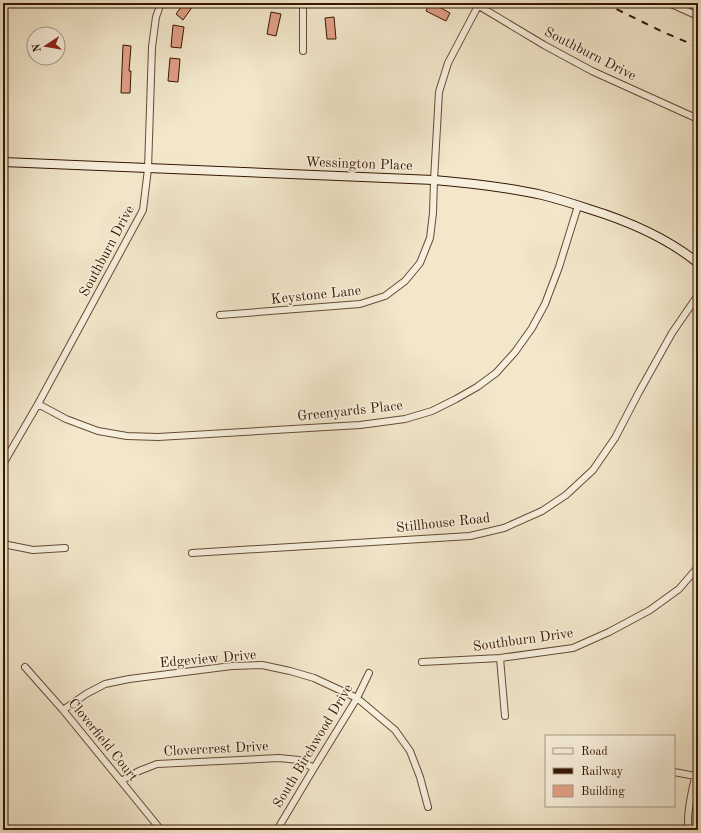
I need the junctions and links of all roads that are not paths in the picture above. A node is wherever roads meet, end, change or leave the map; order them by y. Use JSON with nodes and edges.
{"nodes":[{"id":1,"x":161,"y":3,"type":"edge"},
{"id":2,"x":303,"y":3,"type":"edge"},
{"id":3,"x":669,"y":3,"type":"edge"},
{"id":4,"x":476,"y":4,"type":"edge"},
{"id":5,"x":698,"y":16,"type":"edge"},
{"id":6,"x":303,"y":51,"type":"dead end"},
{"id":7,"x":698,"y":120,"type":"edge"},
{"id":8,"x":3,"y":162,"type":"edge"},
{"id":9,"x":148,"y":169,"type":"junction"},
{"id":10,"x":434,"y":180,"type":"junction"},
{"id":11,"x":578,"y":206,"type":"junction"},
{"id":12,"x":698,"y":262,"type":"edge"},
{"id":13,"x":698,"y":295,"type":"edge"},
{"id":14,"x":220,"y":316,"type":"dead end"},
{"id":15,"x":38,"y":404,"type":"junction"},
{"id":16,"x":3,"y":464,"type":"edge"},
{"id":17,"x":3,"y":544,"type":"edge"},
{"id":18,"x":65,"y":548,"type":"dead end"},
{"id":19,"x":192,"y":553,"type":"dead end"},
{"id":20,"x":698,"y":567,"type":"edge"},
{"id":21,"x":500,"y":658,"type":"junction"},
{"id":22,"x":422,"y":662,"type":"dead end"},
{"id":23,"x":25,"y":667,"type":"dead end"},
{"id":24,"x":369,"y":673,"type":"dead end"},
{"id":25,"x":357,"y":698,"type":"junction"},
{"id":26,"x":63,"y":710,"type":"junction"},
{"id":27,"x":505,"y":716,"type":"dead end"},
{"id":28,"x":314,"y":768,"type":"junction"},
{"id":29,"x":675,"y":772,"type":"edge"},
{"id":30,"x":696,"y":774,"type":"edge"},
{"id":31,"x":121,"y":781,"type":"junction"},
{"id":32,"x":428,"y":807,"type":"dead end"},
{"id":33,"x":161,"y":830,"type":"edge"},
{"id":34,"x":277,"y":830,"type":"edge"},
{"id":35,"x":690,"y":830,"type":"edge"}],
"edges":[{"from":1,"to":9,"type":"street","name":"Southburn Drive"},
{"from":2,"to":6,"type":"street"},
{"from":3,"to":5,"type":"street"},
{"from":4,"to":7,"type":"street","name":"Southburn Drive"},
{"from":4,"to":10,"type":"street","name":"Keystone Lane"},
{"from":8,"to":9,"type":"street","name":"Wessington Place"},
{"from":9,"to":10,"type":"street","name":"Wessington Place"},
{"from":9,"to":15,"type":"street","name":"Southburn Drive"},
{"from":10,"to":11,"type":"street","name":"Wessington Place"},
{"from":10,"to":14,"type":"street","name":"Keystone Lane"},
{"from":11,"to":12,"type":"street","name":"Wessington Place"},
{"from":11,"to":15,"type":"street","name":"Greenyards Place"},
{"from":13,"to":19,"type":"street","name":"Stillhouse Road"},
{"from":15,"to":16,"type":"street","name":"Southburn Drive"},
{"from":17,"to":18,"type":"street"},
{"from":20,"to":21,"type":"street","name":"Southburn Drive"},
{"from":21,"to":22,"type":"street","name":"Southburn Drive"},
{"from":21,"to":27,"type":"street"},
{"from":23,"to":26,"type":"street","name":"Cloverfield Court"},
{"from":24,"to":25,"type":"street","name":"South Birchwood Drive"},
{"from":25,"to":26,"type":"street","name":"Edgeview Drive"},
{"from":25,"to":28,"type":"street","name":"South Birchwood Drive"},
{"from":25,"to":32,"type":"street","name":"Edgeview Drive"},
{"from":26,"to":31,"type":"street","name":"Cloverfield Court"},
{"from":28,"to":31,"type":"street","name":"Clovercrest Drive"},
{"from":28,"to":34,"type":"street","name":"South Birchwood Drive"},
{"from":29,"to":30,"type":"street"},
{"from":30,"to":35,"type":"street"},
{"from":31,"to":33,"type":"street","name":"Cloverfield Court"}]}
